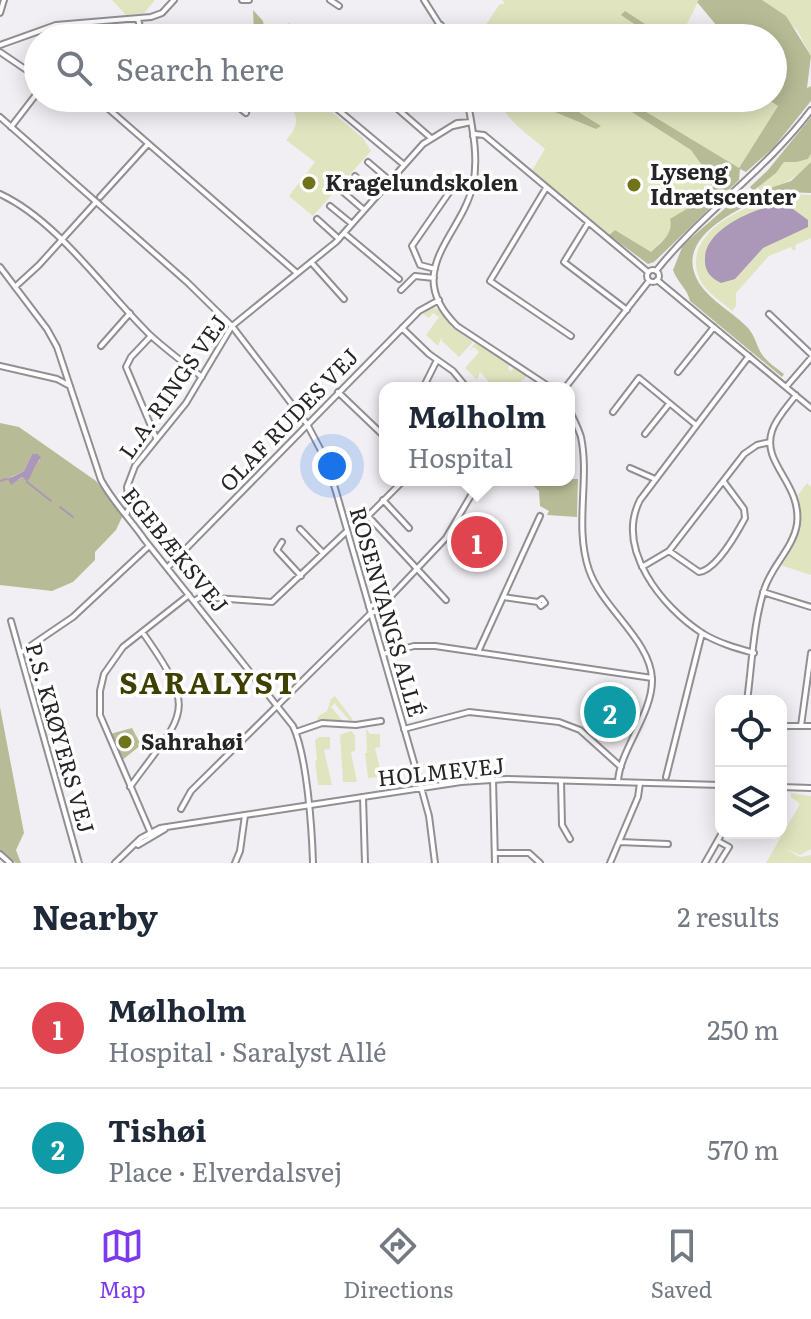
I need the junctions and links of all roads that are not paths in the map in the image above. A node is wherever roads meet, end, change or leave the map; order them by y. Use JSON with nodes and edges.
{"nodes":[{"id":1,"x":4,"y":0,"type":"edge"},
{"id":2,"x":174,"y":0,"type":"edge"},
{"id":3,"x":242,"y":0,"type":"edge"},
{"id":4,"x":249,"y":0,"type":"edge"},
{"id":5,"x":330,"y":0,"type":"edge"},
{"id":6,"x":424,"y":0,"type":"edge"},
{"id":7,"x":339,"y":6,"type":"dead end"},
{"id":8,"x":0,"y":13,"type":"edge"},
{"id":9,"x":138,"y":19,"type":"junction"},
{"id":10,"x":80,"y":24,"type":"edge"},
{"id":11,"x":140,"y":24,"type":"edge"},
{"id":12,"x":440,"y":24,"type":"edge"},
{"id":13,"x":24,"y":35,"type":"edge"},
{"id":14,"x":0,"y":45,"type":"edge"},
{"id":15,"x":0,"y":52,"type":"edge"},
{"id":16,"x":24,"y":68,"type":"edge"},
{"id":17,"x":24,"y":110,"type":"edge"},
{"id":18,"x":811,"y":110,"type":"edge"},
{"id":19,"x":112,"y":112,"type":"edge"},
{"id":20,"x":341,"y":112,"type":"edge"},
{"id":21,"x":401,"y":112,"type":"edge"},
{"id":22,"x":469,"y":112,"type":"edge"},
{"id":23,"x":0,"y":117,"type":"edge"},
{"id":24,"x":471,"y":122,"type":"junction"},
{"id":25,"x":11,"y":127,"type":"junction"},
{"id":26,"x":472,"y":136,"type":"junction"},
{"id":27,"x":431,"y":138,"type":"junction"},
{"id":28,"x":148,"y":144,"type":"junction"},
{"id":29,"x":368,"y":162,"type":"dead end"},
{"id":30,"x":403,"y":164,"type":"junction"},
{"id":31,"x":355,"y":176,"type":"dead end"},
{"id":32,"x":389,"y":180,"type":"junction"},
{"id":33,"x":473,"y":186,"type":"junction"},
{"id":34,"x":546,"y":188,"type":"junction"},
{"id":35,"x":342,"y":191,"type":"dead end"},
{"id":36,"x":0,"y":194,"type":"edge"},
{"id":37,"x":377,"y":195,"type":"junction"},
{"id":38,"x":98,"y":199,"type":"junction"},
{"id":39,"x":330,"y":206,"type":"dead end"},
{"id":40,"x":364,"y":210,"type":"junction"},
{"id":41,"x":317,"y":219,"type":"dead end"},
{"id":42,"x":588,"y":223,"type":"junction"},
{"id":43,"x":352,"y":224,"type":"junction"},
{"id":44,"x":344,"y":233,"type":"junction"},
{"id":45,"x":339,"y":239,"type":"junction"},
{"id":46,"x":61,"y":241,"type":"junction"},
{"id":47,"x":311,"y":262,"type":"junction"},
{"id":48,"x":0,"y":267,"type":"edge"},
{"id":49,"x":435,"y":269,"type":"junction"},
{"id":50,"x":656,"y":271,"type":"junction"},
{"id":51,"x":648,"y":272,"type":"junction"},
{"id":52,"x":297,"y":273,"type":"junction"},
{"id":53,"x":434,"y":278,"type":"junction"},
{"id":54,"x":399,"y":279,"type":"dead end"},
{"id":55,"x":657,"y":280,"type":"junction"},
{"id":56,"x":649,"y":281,"type":"junction"},
{"id":57,"x":15,"y":287,"type":"junction"},
{"id":58,"x":401,"y":290,"type":"dead end"},
{"id":59,"x":344,"y":299,"type":"dead end"},
{"id":60,"x":439,"y":300,"type":"junction"},
{"id":61,"x":627,"y":310,"type":"junction"},
{"id":62,"x":130,"y":313,"type":"junction"},
{"id":63,"x":769,"y":314,"type":"dead end"},
{"id":64,"x":232,"y":326,"type":"junction"},
{"id":65,"x":714,"y":327,"type":"junction"},
{"id":66,"x":402,"y":328,"type":"junction"},
{"id":67,"x":151,"y":336,"type":"junction"},
{"id":68,"x":571,"y":336,"type":"dead end"},
{"id":69,"x":101,"y":346,"type":"dead end"},
{"id":70,"x":749,"y":356,"type":"junction"},
{"id":71,"x":437,"y":360,"type":"junction"},
{"id":72,"x":810,"y":360,"type":"edge"},
{"id":73,"x":0,"y":366,"type":"edge"},
{"id":74,"x":66,"y":370,"type":"junction"},
{"id":75,"x":678,"y":372,"type":"dead end"},
{"id":76,"x":202,"y":377,"type":"junction"},
{"id":77,"x":57,"y":379,"type":"junction"},
{"id":78,"x":426,"y":382,"type":"edge"},
{"id":79,"x":462,"y":382,"type":"edge"},
{"id":80,"x":543,"y":382,"type":"edge"},
{"id":81,"x":568,"y":382,"type":"edge"},
{"id":82,"x":71,"y":387,"type":"junction"},
{"id":83,"x":786,"y":387,"type":"junction"},
{"id":84,"x":338,"y":392,"type":"junction"},
{"id":85,"x":796,"y":395,"type":"junction"},
{"id":86,"x":669,"y":404,"type":"junction"},
{"id":87,"x":811,"y":408,"type":"edge"},
{"id":88,"x":613,"y":412,"type":"dead end"},
{"id":89,"x":307,"y":424,"type":"junction"},
{"id":90,"x":696,"y":425,"type":"junction"},
{"id":91,"x":575,"y":426,"type":"edge"},
{"id":92,"x":379,"y":431,"type":"edge"},
{"id":93,"x":645,"y":434,"type":"dead end"},
{"id":94,"x":156,"y":438,"type":"junction"},
{"id":95,"x":770,"y":442,"type":"junction"},
{"id":96,"x":630,"y":468,"type":"dead end"},
{"id":97,"x":655,"y":479,"type":"junction"},
{"id":98,"x":723,"y":481,"type":"junction"},
{"id":99,"x":398,"y":486,"type":"edge"},
{"id":100,"x":477,"y":486,"type":"edge"},
{"id":101,"x":383,"y":500,"type":"junction"},
{"id":102,"x":126,"y":515,"type":"junction"},
{"id":103,"x":540,"y":516,"type":"dead end"},
{"id":104,"x":409,"y":528,"type":"dead end"},
{"id":105,"x":300,"y":529,"type":"dead end"},
{"id":106,"x":347,"y":531,"type":"junction"},
{"id":107,"x":282,"y":542,"type":"dead end"},
{"id":108,"x":149,"y":546,"type":"junction"},
{"id":109,"x":669,"y":551,"type":"junction"},
{"id":110,"x":324,"y":554,"type":"junction"},
{"id":111,"x":642,"y":567,"type":"junction"},
{"id":112,"x":167,"y":568,"type":"junction"},
{"id":113,"x":416,"y":569,"type":"junction"},
{"id":114,"x":301,"y":576,"type":"junction"},
{"id":115,"x":763,"y":592,"type":"junction"},
{"id":116,"x":189,"y":595,"type":"junction"},
{"id":117,"x":503,"y":597,"type":"junction"},
{"id":118,"x":386,"y":598,"type":"junction"},
{"id":119,"x":446,"y":600,"type":"dead end"},
{"id":120,"x":194,"y":601,"type":"junction"},
{"id":121,"x":538,"y":602,"type":"dead end"},
{"id":122,"x":369,"y":607,"type":"junction"},
{"id":123,"x":811,"y":607,"type":"edge"},
{"id":124,"x":371,"y":613,"type":"junction"},
{"id":125,"x":11,"y":621,"type":"dead end"},
{"id":126,"x":143,"y":633,"type":"junction"},
{"id":127,"x":702,"y":633,"type":"junction"},
{"id":128,"x":20,"y":653,"type":"junction"},
{"id":129,"x":478,"y":653,"type":"junction"},
{"id":130,"x":754,"y":653,"type":"junction"},
{"id":131,"x":811,"y":653,"type":"edge"},
{"id":132,"x":383,"y":654,"type":"junction"},
{"id":133,"x":652,"y":678,"type":"junction"},
{"id":134,"x":748,"y":695,"type":"edge"},
{"id":135,"x":278,"y":705,"type":"junction"},
{"id":136,"x":381,"y":721,"type":"dead end"},
{"id":137,"x":787,"y":726,"type":"edge"},
{"id":138,"x":801,"y":726,"type":"junction"},
{"id":139,"x":811,"y":726,"type":"edge"},
{"id":140,"x":404,"y":729,"type":"junction"},
{"id":141,"x":296,"y":732,"type":"junction"},
{"id":142,"x":621,"y":767,"type":"junction"},
{"id":143,"x":666,"y":777,"type":"dead end"},
{"id":144,"x":493,"y":779,"type":"junction"},
{"id":145,"x":561,"y":781,"type":"junction"},
{"id":146,"x":618,"y":782,"type":"junction"},
{"id":147,"x":640,"y":783,"type":"junction"},
{"id":148,"x":715,"y":785,"type":"edge"},
{"id":149,"x":130,"y":787,"type":"junction"},
{"id":150,"x":421,"y":787,"type":"junction"},
{"id":151,"x":787,"y":787,"type":"edge"},
{"id":152,"x":811,"y":788,"type":"edge"},
{"id":153,"x":363,"y":797,"type":"junction"},
{"id":154,"x":308,"y":805,"type":"junction"},
{"id":155,"x":181,"y":809,"type":"dead end"},
{"id":156,"x":245,"y":814,"type":"junction"},
{"id":157,"x":151,"y":834,"type":"junction"},
{"id":158,"x":570,"y":839,"type":"dead end"},
{"id":159,"x":718,"y":841,"type":"joint"},
{"id":160,"x":619,"y":842,"type":"junction"},
{"id":161,"x":668,"y":844,"type":"dead end"},
{"id":162,"x":495,"y":853,"type":"junction"},
{"id":163,"x":0,"y":854,"type":"edge"},
{"id":164,"x":10,"y":863,"type":"edge"},
{"id":165,"x":79,"y":863,"type":"edge"},
{"id":166,"x":115,"y":863,"type":"edge"},
{"id":167,"x":235,"y":863,"type":"edge"},
{"id":168,"x":313,"y":863,"type":"edge"},
{"id":169,"x":365,"y":863,"type":"edge"},
{"id":170,"x":435,"y":863,"type":"edge"},
{"id":171,"x":495,"y":863,"type":"edge"},
{"id":172,"x":540,"y":863,"type":"edge"},
{"id":173,"x":610,"y":863,"type":"edge"},
{"id":174,"x":705,"y":863,"type":"edge"},
{"id":175,"x":719,"y":863,"type":"edge"}],
"edges":[{"from":1,"to":8,"type":"street"},
{"from":2,"to":9,"type":"street"},
{"from":3,"to":4,"type":"street"},
{"from":5,"to":7,"type":"street"},
{"from":6,"to":12,"type":"street"},
{"from":9,"to":10,"type":"street"},
{"from":9,"to":11,"type":"street"},
{"from":13,"to":14,"type":"street"},
{"from":15,"to":16,"type":"street"},
{"from":17,"to":25,"type":"street"},
{"from":18,"to":50,"type":"street"},
{"from":19,"to":28,"type":"street"},
{"from":20,"to":30,"type":"street"},
{"from":21,"to":27,"type":"street"},
{"from":22,"to":24,"type":"street"},
{"from":23,"to":25,"type":"street","name":"ROSENVANGS ALLÉ"},
{"from":24,"to":26,"type":"street"},
{"from":24,"to":27,"type":"street","name":"L.A. RINGS VEJ"},
{"from":25,"to":38,"type":"street","name":"ROSENVANGS ALLÉ"},
{"from":26,"to":33,"type":"street"},
{"from":26,"to":34,"type":"street"},
{"from":27,"to":30,"type":"street","name":"L.A. RINGS VEJ"},
{"from":28,"to":38,"type":"street"},
{"from":28,"to":52,"type":"street"},
{"from":29,"to":32,"type":"street"},
{"from":30,"to":32,"type":"street","name":"L.A. RINGS VEJ"},
{"from":31,"to":37,"type":"street"},
{"from":32,"to":37,"type":"street","name":"L.A. RINGS VEJ"},
{"from":33,"to":49,"type":"street"},
{"from":33,"to":49,"type":"street"},
{"from":34,"to":42,"type":"street"},
{"from":34,"to":68,"type":"street"},
{"from":35,"to":40,"type":"street"},
{"from":36,"to":46,"type":"street"},
{"from":37,"to":40,"type":"street","name":"L.A. RINGS VEJ"},
{"from":38,"to":46,"type":"street"},
{"from":38,"to":64,"type":"street","name":"ROSENVANGS ALLÉ"},
{"from":39,"to":43,"type":"street"},
{"from":40,"to":43,"type":"street","name":"L.A. RINGS VEJ"},
{"from":41,"to":45,"type":"street"},
{"from":42,"to":51,"type":"street"},
{"from":42,"to":61,"type":"street"},
{"from":43,"to":44,"type":"street","name":"L.A. RINGS VEJ"},
{"from":44,"to":45,"type":"street","name":"L.A. RINGS VEJ"},
{"from":44,"to":54,"type":"street"},
{"from":45,"to":47,"type":"street","name":"L.A. RINGS VEJ"},
{"from":46,"to":57,"type":"street"},
{"from":46,"to":62,"type":"street"},
{"from":47,"to":52,"type":"street","name":"L.A. RINGS VEJ"},
{"from":47,"to":59,"type":"street"},
{"from":48,"to":57,"type":"street","name":"EGEBÆKSVEJ"},
{"from":49,"to":53,"type":"street"},
{"from":50,"to":51,"type":"street"},
{"from":50,"to":55,"type":"street"},
{"from":51,"to":56,"type":"street"},
{"from":52,"to":64,"type":"street","name":"L.A. RINGS VEJ"},
{"from":53,"to":58,"type":"street"},
{"from":53,"to":60,"type":"street"},
{"from":55,"to":56,"type":"street"},
{"from":55,"to":65,"type":"street"},
{"from":56,"to":61,"type":"street"},
{"from":57,"to":74,"type":"street","name":"EGEBÆKSVEJ"},
{"from":60,"to":66,"type":"street","name":"OLAF RUDES VEJ"},
{"from":60,"to":80,"type":"street"},
{"from":61,"to":81,"type":"street"},
{"from":62,"to":67,"type":"street"},
{"from":62,"to":69,"type":"street"},
{"from":63,"to":72,"type":"street"},
{"from":64,"to":76,"type":"street","name":"L.A. RINGS VEJ"},
{"from":64,"to":89,"type":"street","name":"ROSENVANGS ALLÉ"},
{"from":65,"to":70,"type":"street"},
{"from":65,"to":75,"type":"street"},
{"from":66,"to":71,"type":"street"},
{"from":66,"to":84,"type":"street","name":"OLAF RUDES VEJ"},
{"from":67,"to":76,"type":"street"},
{"from":67,"to":94,"type":"street"},
{"from":70,"to":83,"type":"street"},
{"from":70,"to":90,"type":"street"},
{"from":71,"to":78,"type":"street"},
{"from":71,"to":79,"type":"street"},
{"from":72,"to":83,"type":"street"},
{"from":73,"to":77,"type":"street"},
{"from":74,"to":77,"type":"street"},
{"from":74,"to":82,"type":"street","name":"EGEBÆKSVEJ"},
{"from":76,"to":94,"type":"street","name":"L.A. RINGS VEJ"},
{"from":77,"to":82,"type":"street"},
{"from":82,"to":102,"type":"street","name":"EGEBÆKSVEJ"},
{"from":83,"to":85,"type":"street"},
{"from":84,"to":89,"type":"street","name":"OLAF RUDES VEJ"},
{"from":84,"to":92,"type":"street"},
{"from":85,"to":87,"type":"street"},
{"from":85,"to":95,"type":"street"},
{"from":86,"to":88,"type":"street"},
{"from":86,"to":90,"type":"street"},
{"from":86,"to":93,"type":"street"},
{"from":89,"to":106,"type":"street","name":"ROSENVANGS ALLÉ"},
{"from":89,"to":112,"type":"street","name":"OLAF RUDES VEJ"},
{"from":90,"to":97,"type":"street"},
{"from":91,"to":133,"type":"street"},
{"from":94,"to":102,"type":"street","name":"L.A. RINGS VEJ"},
{"from":95,"to":98,"type":"street"},
{"from":95,"to":115,"type":"street"},
{"from":96,"to":97,"type":"street"},
{"from":97,"to":111,"type":"street"},
{"from":98,"to":109,"type":"street"},
{"from":98,"to":109,"type":"street"},
{"from":99,"to":101,"type":"street"},
{"from":100,"to":113,"type":"street"},
{"from":101,"to":104,"type":"street"},
{"from":101,"to":113,"type":"street"},
{"from":102,"to":108,"type":"street","name":"EGEBÆKSVEJ"},
{"from":103,"to":117,"type":"street"},
{"from":105,"to":110,"type":"street"},
{"from":106,"to":110,"type":"street"},
{"from":106,"to":122,"type":"street","name":"ROSENVANGS ALLÉ"},
{"from":107,"to":114,"type":"street"},
{"from":108,"to":112,"type":"street","name":"EGEBÆKSVEJ"},
{"from":108,"to":128,"type":"street"},
{"from":109,"to":111,"type":"street"},
{"from":110,"to":114,"type":"street"},
{"from":111,"to":127,"type":"street"},
{"from":112,"to":116,"type":"street","name":"EGEBÆKSVEJ"},
{"from":113,"to":118,"type":"street"},
{"from":113,"to":119,"type":"street"},
{"from":114,"to":120,"type":"street"},
{"from":115,"to":123,"type":"street"},
{"from":115,"to":130,"type":"street"},
{"from":116,"to":120,"type":"street","name":"EGEBÆKSVEJ"},
{"from":116,"to":126,"type":"street"},
{"from":117,"to":121,"type":"street"},
{"from":117,"to":129,"type":"street"},
{"from":118,"to":122,"type":"street"},
{"from":118,"to":124,"type":"street"},
{"from":120,"to":135,"type":"street","name":"EGEBÆKSVEJ"},
{"from":122,"to":124,"type":"street","name":"ROSENVANGS ALLÉ"},
{"from":124,"to":132,"type":"street","name":"ROSENVANGS ALLÉ"},
{"from":124,"to":135,"type":"street"},
{"from":125,"to":128,"type":"street","name":"P.S. KRØYERS VEJ"},
{"from":126,"to":149,"type":"street"},
{"from":126,"to":149,"type":"street"},
{"from":127,"to":130,"type":"street"},
{"from":127,"to":143,"type":"street"},
{"from":128,"to":165,"type":"street","name":"P.S. KRØYERS VEJ"},
{"from":129,"to":132,"type":"street"},
{"from":129,"to":133,"type":"street"},
{"from":130,"to":134,"type":"street"},
{"from":131,"to":138,"type":"street"},
{"from":132,"to":140,"type":"street","name":"ROSENVANGS ALLÉ"},
{"from":133,"to":142,"type":"street"},
{"from":135,"to":141,"type":"street","name":"EGEBÆKSVEJ"},
{"from":135,"to":155,"type":"street"},
{"from":136,"to":141,"type":"street"},
{"from":137,"to":138,"type":"street"},
{"from":138,"to":139,"type":"street"},
{"from":140,"to":142,"type":"street"},
{"from":140,"to":150,"type":"street","name":"ROSENVANGS ALLÉ"},
{"from":141,"to":154,"type":"street","name":"EGEBÆKSVEJ"},
{"from":142,"to":146,"type":"street"},
{"from":144,"to":145,"type":"street","name":"HOLMEVEJ"},
{"from":144,"to":150,"type":"street","name":"HOLMEVEJ"},
{"from":144,"to":162,"type":"street"},
{"from":145,"to":146,"type":"street","name":"HOLMEVEJ"},
{"from":145,"to":158,"type":"street"},
{"from":146,"to":147,"type":"street","name":"HOLMEVEJ"},
{"from":147,"to":148,"type":"street","name":"HOLMEVEJ"},
{"from":147,"to":160,"type":"street"},
{"from":149,"to":157,"type":"street"},
{"from":150,"to":153,"type":"street","name":"HOLMEVEJ"},
{"from":150,"to":170,"type":"street","name":"ROSENVANGS ALLÉ"},
{"from":151,"to":152,"type":"street"},
{"from":153,"to":154,"type":"street","name":"HOLMEVEJ"},
{"from":153,"to":169,"type":"street"},
{"from":154,"to":156,"type":"street","name":"HOLMEVEJ"},
{"from":154,"to":168,"type":"street","name":"EGEBÆKSVEJ"},
{"from":156,"to":157,"type":"street","name":"HOLMEVEJ"},
{"from":156,"to":167,"type":"street"},
{"from":157,"to":166,"type":"street","name":"HOLMEVEJ"},
{"from":159,"to":174,"type":"street"},
{"from":159,"to":175,"type":"street"},
{"from":160,"to":161,"type":"street"},
{"from":160,"to":173,"type":"street"},
{"from":162,"to":171,"type":"street"},
{"from":162,"to":172,"type":"street"},
{"from":163,"to":164,"type":"street"}]}
